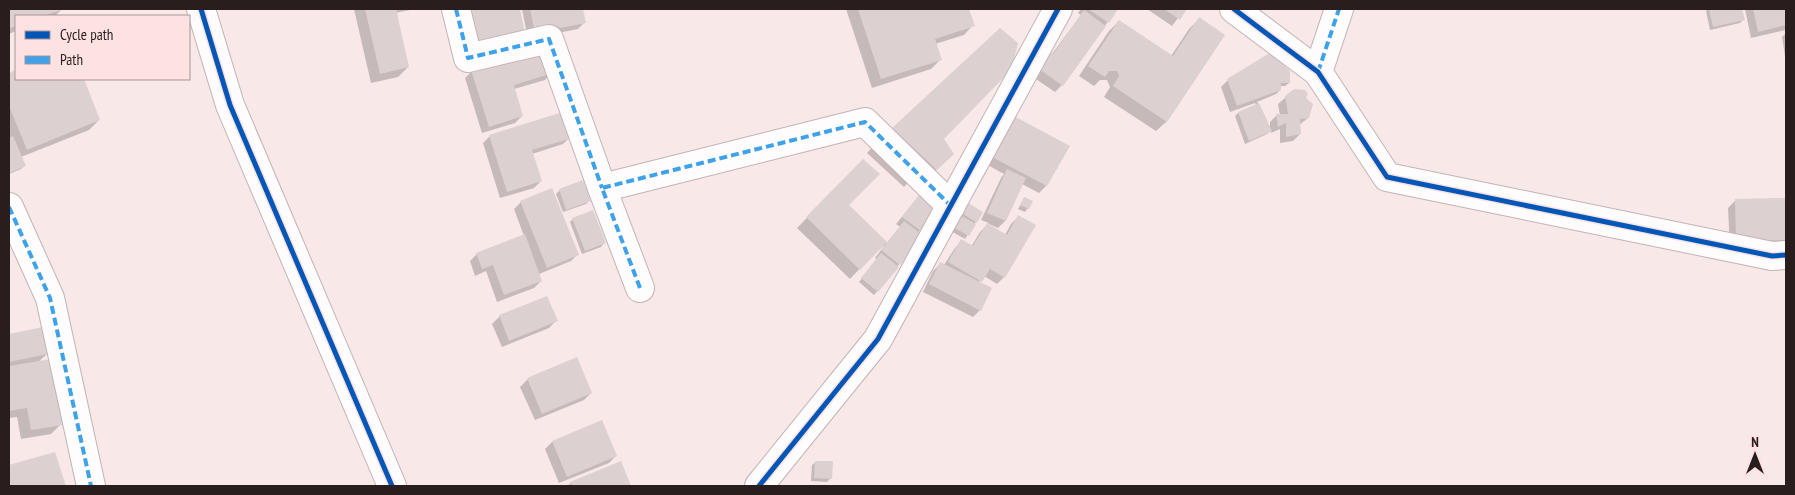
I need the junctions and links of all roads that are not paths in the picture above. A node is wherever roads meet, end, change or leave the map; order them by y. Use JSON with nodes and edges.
{"nodes":[{"id":1,"x":201,"y":9,"type":"edge"},
{"id":2,"x":456,"y":9,"type":"edge"},
{"id":3,"x":1058,"y":9,"type":"edge"},
{"id":4,"x":1234,"y":9,"type":"edge"},
{"id":5,"x":1339,"y":9,"type":"edge"},
{"id":6,"x":1318,"y":72,"type":"junction"},
{"id":7,"x":602,"y":188,"type":"junction"},
{"id":8,"x":951,"y":206,"type":"junction"},
{"id":9,"x":9,"y":207,"type":"edge"},
{"id":10,"x":1786,"y":255,"type":"edge"},
{"id":11,"x":640,"y":288,"type":"dead end"},
{"id":12,"x":91,"y":486,"type":"edge"},
{"id":13,"x":392,"y":486,"type":"edge"},
{"id":14,"x":759,"y":486,"type":"edge"}],
"edges":[{"from":1,"to":13,"type":"street"},
{"from":2,"to":7,"type":"street"},
{"from":3,"to":8,"type":"street"},
{"from":4,"to":6,"type":"street"},
{"from":5,"to":6,"type":"street"},
{"from":6,"to":10,"type":"street"},
{"from":7,"to":8,"type":"street"},
{"from":7,"to":11,"type":"street"},
{"from":8,"to":14,"type":"street"},
{"from":9,"to":12,"type":"street"}]}
